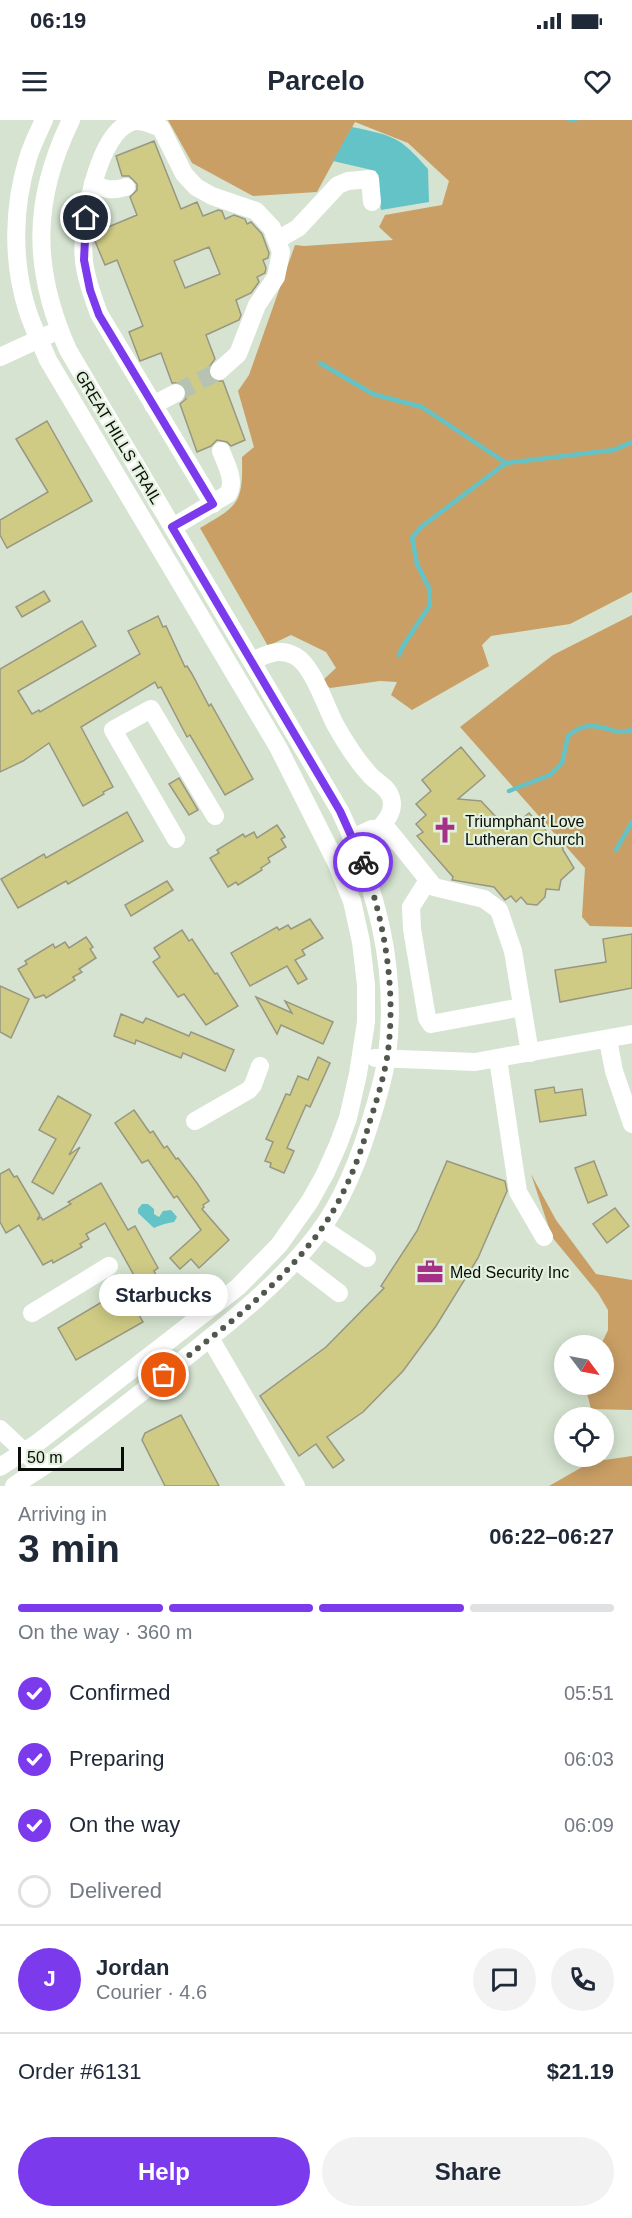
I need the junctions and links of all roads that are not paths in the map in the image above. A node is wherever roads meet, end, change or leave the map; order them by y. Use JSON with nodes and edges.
{"nodes":[{"id":1,"x":44,"y":120,"type":"edge"},
{"id":2,"x":71,"y":120,"type":"edge"},
{"id":3,"x":93,"y":183,"type":"junction"},
{"id":4,"x":126,"y":187,"type":"dead end"},
{"id":5,"x":372,"y":202,"type":"dead end"},
{"id":6,"x":277,"y":240,"type":"junction"},
{"id":7,"x":59,"y":330,"type":"junction"},
{"id":8,"x":39,"y":339,"type":"junction"},
{"id":9,"x":0,"y":357,"type":"edge"},
{"id":10,"x":219,"y":370,"type":"tunnel mouth"},
{"id":11,"x":176,"y":393,"type":"tunnel mouth"},
{"id":12,"x":153,"y":405,"type":"junction"},
{"id":13,"x":221,"y":451,"type":"dead end"},
{"id":14,"x":213,"y":504,"type":"junction"},
{"id":15,"x":172,"y":527,"type":"junction"},
{"id":16,"x":252,"y":661,"type":"junction"},
{"id":17,"x":215,"y":816,"type":"dead end"},
{"id":18,"x":378,"y":830,"type":"junction"},
{"id":19,"x":353,"y":838,"type":"junction"},
{"id":20,"x":176,"y":839,"type":"dead end"},
{"id":21,"x":428,"y":880,"type":"junction"},
{"id":22,"x":522,"y":1007,"type":"junction"},
{"id":23,"x":632,"y":1034,"type":"edge"},
{"id":24,"x":608,"y":1040,"type":"junction"},
{"id":25,"x":530,"y":1053,"type":"junction"},
{"id":26,"x":361,"y":1056,"type":"junction"},
{"id":27,"x":387,"y":1058,"type":"junction"},
{"id":28,"x":498,"y":1059,"type":"junction"},
{"id":29,"x":260,"y":1066,"type":"dead end"},
{"id":30,"x":195,"y":1121,"type":"dead end"},
{"id":31,"x":632,"y":1124,"type":"edge"},
{"id":32,"x":322,"y":1228,"type":"junction"},
{"id":33,"x":290,"y":1230,"type":"junction"},
{"id":34,"x":544,"y":1237,"type":"dead end"},
{"id":35,"x":310,"y":1245,"type":"junction"},
{"id":36,"x":368,"y":1258,"type":"dead end"},
{"id":37,"x":296,"y":1260,"type":"junction"},
{"id":38,"x":109,"y":1266,"type":"dead end"},
{"id":39,"x":339,"y":1293,"type":"dead end"},
{"id":40,"x":32,"y":1313,"type":"dead end"},
{"id":41,"x":210,"y":1338,"type":"junction"},
{"id":42,"x":0,"y":1428,"type":"edge"},
{"id":43,"x":24,"y":1451,"type":"junction"},
{"id":44,"x":0,"y":1467,"type":"edge"},
{"id":45,"x":41,"y":1467,"type":"junction"},
{"id":46,"x":14,"y":1486,"type":"edge"},
{"id":47,"x":296,"y":1486,"type":"edge"}],
"edges":[{"from":1,"to":8,"type":"street","name":"GREAT HILLS TRAIL"},
{"from":2,"to":7,"type":"street","name":"GREAT HILLS TRAIL"},
{"from":3,"to":4,"type":"street"},
{"from":3,"to":6,"type":"street"},
{"from":3,"to":12,"type":"street"},
{"from":5,"to":6,"type":"street"},
{"from":6,"to":10,"type":"street"},
{"from":7,"to":8,"type":"street"},
{"from":7,"to":15,"type":"street","name":"GREAT HILLS TRAIL"},
{"from":8,"to":9,"type":"street"},
{"from":8,"to":26,"type":"street","name":"GREAT HILLS TRAIL"},
{"from":11,"to":12,"type":"street"},
{"from":12,"to":14,"type":"street"},
{"from":13,"to":14,"type":"street"},
{"from":14,"to":15,"type":"street"},
{"from":15,"to":16,"type":"street","name":"GREAT HILLS TRAIL"},
{"from":16,"to":18,"type":"street"},
{"from":16,"to":19,"type":"street","name":"GREAT HILLS TRAIL"},
{"from":17,"to":20,"type":"street"},
{"from":18,"to":19,"type":"street"},
{"from":18,"to":21,"type":"street"},
{"from":19,"to":27,"type":"street","name":"GREAT HILLS TRAIL"},
{"from":21,"to":22,"type":"street"},
{"from":21,"to":22,"type":"street"},
{"from":22,"to":25,"type":"street"},
{"from":23,"to":24,"type":"street"},
{"from":24,"to":25,"type":"street"},
{"from":24,"to":31,"type":"street"},
{"from":25,"to":28,"type":"street"},
{"from":26,"to":27,"type":"street"},
{"from":26,"to":33,"type":"street","name":"GREAT HILLS TRAIL"},
{"from":27,"to":28,"type":"street"},
{"from":27,"to":32,"type":"street","name":"GREAT HILLS TRAIL"},
{"from":28,"to":34,"type":"street"},
{"from":29,"to":30,"type":"street"},
{"from":32,"to":35,"type":"street","name":"GREAT HILLS TRAIL"},
{"from":32,"to":36,"type":"street"},
{"from":33,"to":35,"type":"street"},
{"from":33,"to":43,"type":"street","name":"GREAT HILLS TRAIL"},
{"from":35,"to":37,"type":"street","name":"GREAT HILLS TRAIL"},
{"from":37,"to":39,"type":"street"},
{"from":37,"to":41,"type":"street","name":"GREAT HILLS TRAIL"},
{"from":38,"to":40,"type":"street"},
{"from":41,"to":45,"type":"street","name":"GREAT HILLS TRAIL"},
{"from":41,"to":47,"type":"street"},
{"from":42,"to":43,"type":"street"},
{"from":43,"to":44,"type":"street","name":"GREAT HILLS TRAIL"},
{"from":43,"to":45,"type":"street"},
{"from":45,"to":46,"type":"street","name":"GREAT HILLS TRAIL"}]}
